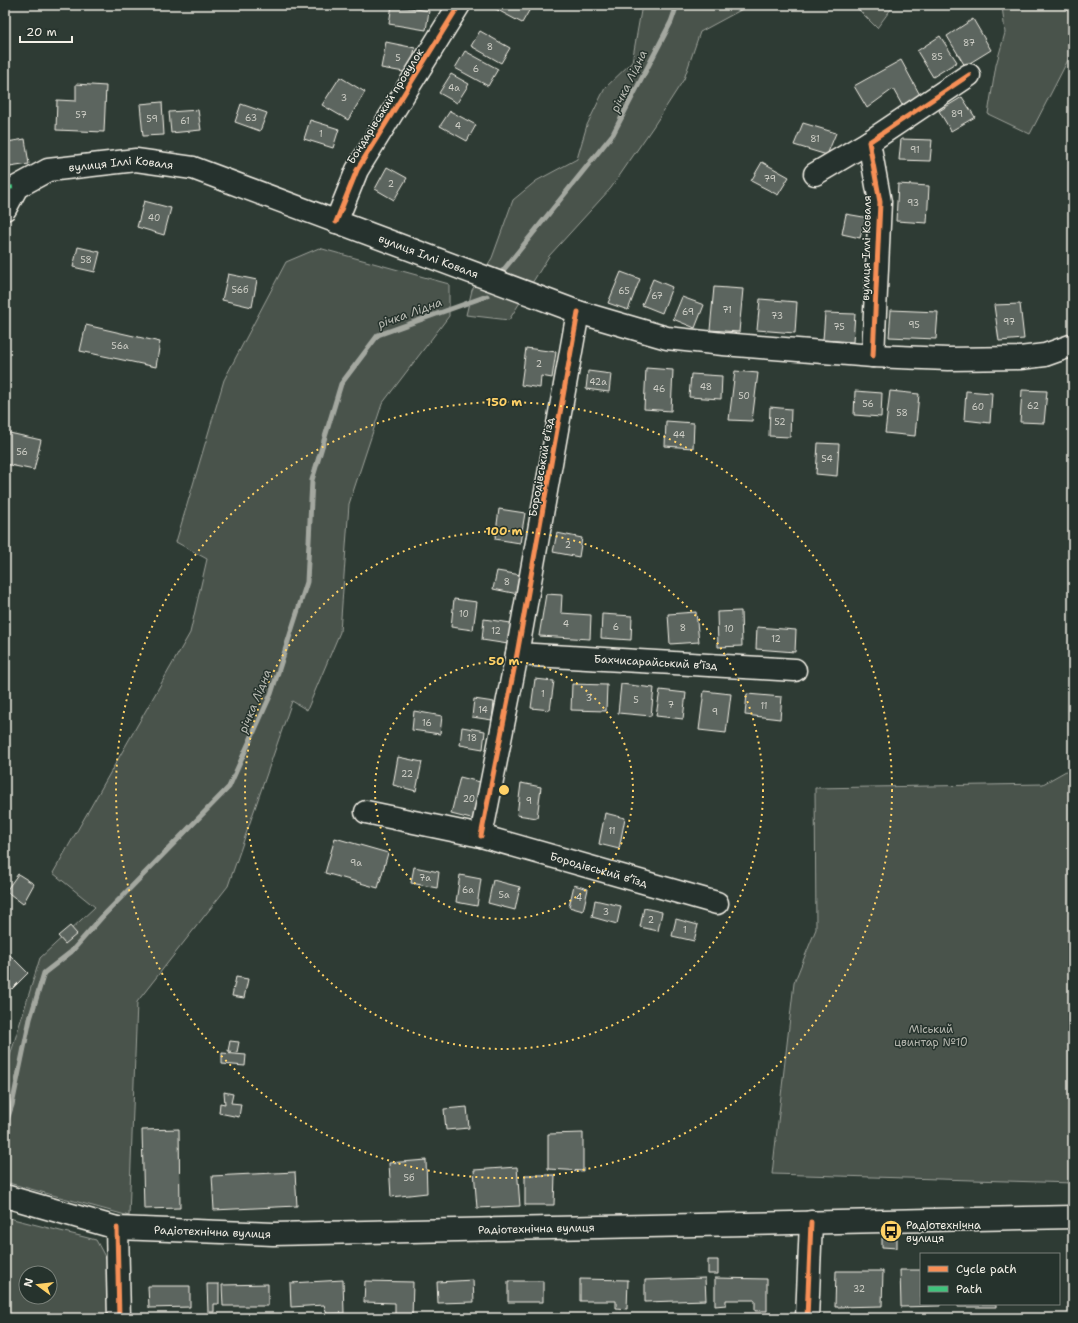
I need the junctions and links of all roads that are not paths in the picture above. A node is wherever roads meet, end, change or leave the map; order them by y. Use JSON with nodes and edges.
{"nodes":[{"id":1,"x":459,"y":5,"type":"edge"},
{"id":2,"x":969,"y":75,"type":"dead end"},
{"id":3,"x":869,"y":142,"type":"junction"},
{"id":4,"x":815,"y":174,"type":"dead end"},
{"id":5,"x":5,"y":209,"type":"edge"},
{"id":6,"x":336,"y":222,"type":"junction"},
{"id":7,"x":578,"y":312,"type":"junction"},
{"id":8,"x":1073,"y":345,"type":"edge"},
{"id":9,"x":872,"y":356,"type":"junction"},
{"id":10,"x":517,"y":654,"type":"junction"},
{"id":11,"x":795,"y":670,"type":"dead end"},
{"id":12,"x":366,"y":812,"type":"dead end"},
{"id":13,"x":481,"y":836,"type":"junction"},
{"id":14,"x":717,"y":903,"type":"dead end"},
{"id":15,"x":5,"y":1196,"type":"edge"},
{"id":16,"x":1073,"y":1217,"type":"edge"},
{"id":17,"x":811,"y":1222,"type":"junction"},
{"id":18,"x":117,"y":1228,"type":"junction"},
{"id":19,"x":119,"y":1318,"type":"edge"},
{"id":20,"x":807,"y":1318,"type":"edge"}],
"edges":[{"from":1,"to":6,"type":"main road","name":"Бондарівський провулок"},
{"from":2,"to":3,"type":"main road"},
{"from":3,"to":4,"type":"main road"},
{"from":3,"to":9,"type":"main road","name":"вулиця Іллі Коваля"},
{"from":5,"to":6,"type":"main road","name":"вулиця Іллі Коваля"},
{"from":6,"to":7,"type":"main road","name":"вулиця Іллі Коваля"},
{"from":7,"to":9,"type":"main road","name":"вулиця Іллі Коваля"},
{"from":7,"to":10,"type":"main road","name":"Бородівський в’їзд"},
{"from":8,"to":9,"type":"main road","name":"вулиця Іллі Коваля"},
{"from":10,"to":11,"type":"main road","name":"Бахчисарайський в’їзд"},
{"from":10,"to":13,"type":"main road","name":"Бородівський в’їзд"},
{"from":12,"to":13,"type":"main road","name":"Бородівський в’їзд"},
{"from":13,"to":14,"type":"main road","name":"Бородівський в’їзд"},
{"from":15,"to":18,"type":"main road","name":"Радіотехнічна вулиця"},
{"from":16,"to":17,"type":"main road","name":"Радіотехнічна вулиця"},
{"from":17,"to":18,"type":"main road","name":"Радіотехнічна вулиця"},
{"from":17,"to":20,"type":"main road"},
{"from":18,"to":19,"type":"main road"}]}
